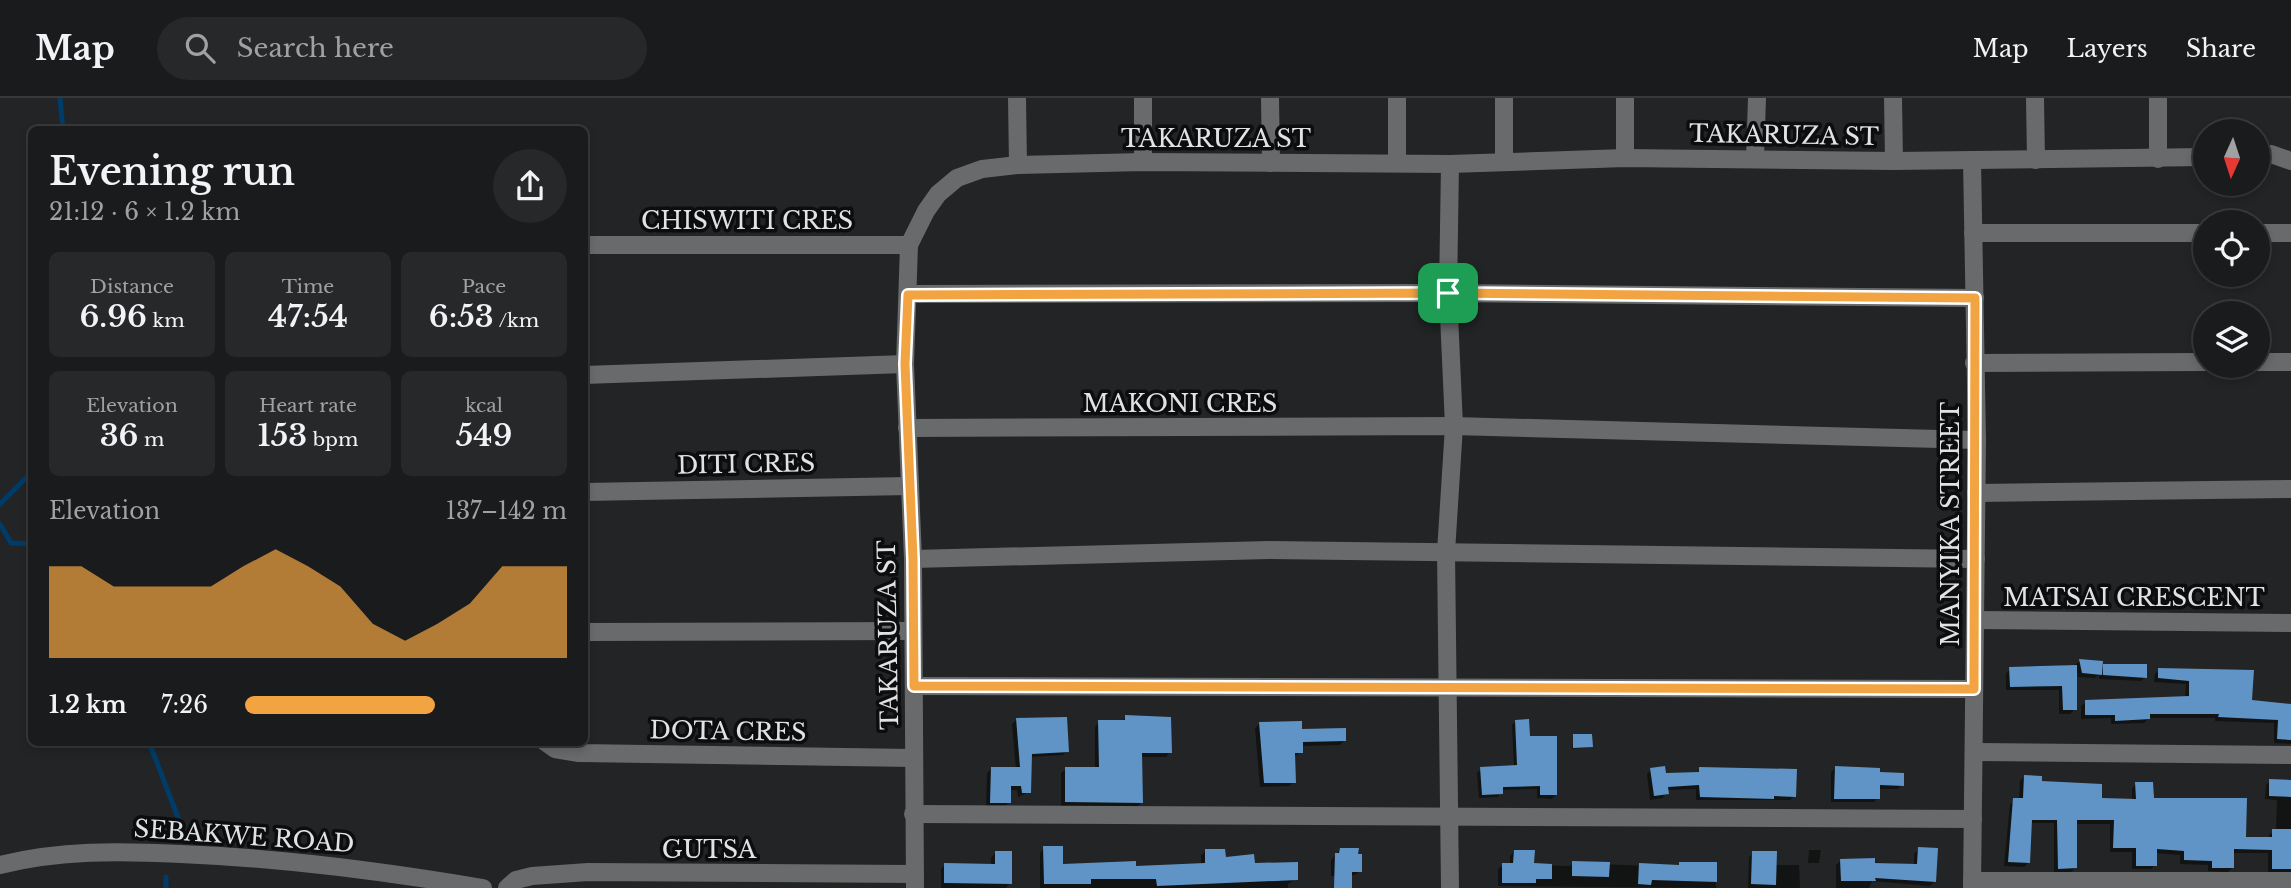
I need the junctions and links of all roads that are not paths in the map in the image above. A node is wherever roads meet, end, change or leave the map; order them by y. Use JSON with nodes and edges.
{"nodes":[{"id":1,"x":1017,"y":98,"type":"edge"},
{"id":2,"x":1143,"y":98,"type":"edge"},
{"id":3,"x":1270,"y":98,"type":"edge"},
{"id":4,"x":1397,"y":98,"type":"edge"},
{"id":5,"x":1504,"y":98,"type":"edge"},
{"id":6,"x":1625,"y":98,"type":"edge"},
{"id":7,"x":1756,"y":98,"type":"edge"},
{"id":8,"x":1894,"y":98,"type":"edge"},
{"id":9,"x":2035,"y":98,"type":"edge"},
{"id":10,"x":2158,"y":98,"type":"edge"},
{"id":11,"x":2270,"y":154,"type":"edge"},
{"id":12,"x":1625,"y":158,"type":"junction"},
{"id":13,"x":2193,"y":158,"type":"edge"},
{"id":14,"x":1755,"y":159,"type":"junction"},
{"id":15,"x":2158,"y":159,"type":"junction"},
{"id":16,"x":1504,"y":160,"type":"junction"},
{"id":17,"x":1972,"y":160,"type":"junction"},
{"id":18,"x":2036,"y":160,"type":"junction"},
{"id":19,"x":1894,"y":161,"type":"junction"},
{"id":20,"x":2291,"y":161,"type":"edge"},
{"id":21,"x":1143,"y":162,"type":"junction"},
{"id":22,"x":1397,"y":162,"type":"junction"},
{"id":23,"x":1271,"y":163,"type":"junction"},
{"id":24,"x":1450,"y":164,"type":"junction"},
{"id":25,"x":1018,"y":165,"type":"junction"},
{"id":26,"x":1973,"y":233,"type":"junction"},
{"id":27,"x":2193,"y":233,"type":"edge"},
{"id":28,"x":2270,"y":233,"type":"edge"},
{"id":29,"x":2291,"y":233,"type":"edge"},
{"id":30,"x":909,"y":245,"type":"junction"},
{"id":31,"x":588,"y":246,"type":"edge"},
{"id":32,"x":1448,"y":293,"type":"junction"},
{"id":33,"x":908,"y":295,"type":"junction"},
{"id":34,"x":1975,"y":298,"type":"junction"},
{"id":35,"x":2193,"y":362,"type":"edge"},
{"id":36,"x":2270,"y":362,"type":"edge"},
{"id":37,"x":2291,"y":362,"type":"edge"},
{"id":38,"x":1974,"y":363,"type":"junction"},
{"id":39,"x":905,"y":364,"type":"junction"},
{"id":40,"x":588,"y":375,"type":"edge"},
{"id":41,"x":1454,"y":426,"type":"junction"},
{"id":42,"x":907,"y":428,"type":"junction"},
{"id":43,"x":1977,"y":440,"type":"junction"},
{"id":44,"x":909,"y":485,"type":"junction"},
{"id":45,"x":2291,"y":489,"type":"edge"},
{"id":46,"x":588,"y":492,"type":"edge"},
{"id":47,"x":1976,"y":494,"type":"junction"},
{"id":48,"x":1446,"y":552,"type":"junction"},
{"id":49,"x":913,"y":559,"type":"junction"},
{"id":50,"x":1976,"y":559,"type":"junction"},
{"id":51,"x":1976,"y":620,"type":"junction"},
{"id":52,"x":2291,"y":623,"type":"edge"},
{"id":53,"x":913,"y":631,"type":"junction"},
{"id":54,"x":588,"y":632,"type":"edge"},
{"id":55,"x":914,"y":686,"type":"junction"},
{"id":56,"x":1448,"y":686,"type":"junction"},
{"id":57,"x":1974,"y":689,"type":"junction"},
{"id":58,"x":551,"y":746,"type":"edge"},
{"id":59,"x":1976,"y":752,"type":"junction"},
{"id":60,"x":2291,"y":755,"type":"edge"},
{"id":61,"x":913,"y":758,"type":"junction"},
{"id":62,"x":913,"y":814,"type":"junction"},
{"id":63,"x":1450,"y":818,"type":"junction"},
{"id":64,"x":1973,"y":819,"type":"junction"},
{"id":65,"x":0,"y":865,"type":"edge"},
{"id":66,"x":915,"y":881,"type":"edge"},
{"id":67,"x":2291,"y":881,"type":"edge"},
{"id":68,"x":1972,"y":884,"type":"edge"},
{"id":69,"x":483,"y":888,"type":"edge"},
{"id":70,"x":507,"y":888,"type":"edge"},
{"id":71,"x":1450,"y":888,"type":"edge"}],
"edges":[{"from":1,"to":25,"type":"street"},
{"from":2,"to":21,"type":"street"},
{"from":3,"to":23,"type":"street"},
{"from":4,"to":22,"type":"street"},
{"from":5,"to":16,"type":"street"},
{"from":6,"to":12,"type":"street"},
{"from":7,"to":14,"type":"street"},
{"from":8,"to":19,"type":"street"},
{"from":9,"to":18,"type":"street"},
{"from":10,"to":15,"type":"street"},
{"from":11,"to":20,"type":"street"},
{"from":12,"to":14,"type":"street","name":"TAKARUZA ST"},
{"from":12,"to":16,"type":"street","name":"TAKARUZA ST"},
{"from":13,"to":15,"type":"street","name":"TAKARUZA ST"},
{"from":14,"to":19,"type":"street","name":"TAKARUZA ST"},
{"from":15,"to":18,"type":"street","name":"TAKARUZA ST"},
{"from":16,"to":24,"type":"street","name":"TAKARUZA ST"},
{"from":17,"to":18,"type":"street","name":"TAKARUZA ST"},
{"from":17,"to":19,"type":"street","name":"TAKARUZA ST"},
{"from":17,"to":26,"type":"street","name":"MANYIKA STREET"},
{"from":21,"to":23,"type":"street","name":"TAKARUZA ST"},
{"from":21,"to":25,"type":"street","name":"TAKARUZA ST"},
{"from":22,"to":23,"type":"street","name":"TAKARUZA ST"},
{"from":22,"to":24,"type":"street","name":"TAKARUZA ST"},
{"from":24,"to":32,"type":"street"},
{"from":25,"to":30,"type":"street","name":"TAKARUZA ST"},
{"from":26,"to":27,"type":"street"},
{"from":26,"to":34,"type":"street","name":"MANYIKA STREET"},
{"from":28,"to":29,"type":"street"},
{"from":30,"to":31,"type":"street","name":"CHISWITI CRES"},
{"from":30,"to":33,"type":"street","name":"TAKARUZA ST"},
{"from":32,"to":33,"type":"street"},
{"from":32,"to":34,"type":"street"},
{"from":32,"to":41,"type":"street"},
{"from":33,"to":39,"type":"street","name":"TAKARUZA ST"},
{"from":34,"to":38,"type":"street","name":"MANYIKA STREET"},
{"from":35,"to":38,"type":"street"},
{"from":36,"to":37,"type":"street"},
{"from":38,"to":43,"type":"street","name":"MANYIKA STREET"},
{"from":39,"to":40,"type":"street"},
{"from":39,"to":42,"type":"street","name":"TAKARUZA ST"},
{"from":41,"to":42,"type":"street","name":"MAKONI CRES"},
{"from":41,"to":43,"type":"street","name":"MAKONI CRES"},
{"from":41,"to":48,"type":"street"},
{"from":42,"to":44,"type":"street","name":"TAKARUZA ST"},
{"from":43,"to":47,"type":"street","name":"MANYIKA STREET"},
{"from":44,"to":46,"type":"street","name":"DITI CRES"},
{"from":44,"to":49,"type":"street","name":"TAKARUZA ST"},
{"from":45,"to":47,"type":"street"},
{"from":47,"to":50,"type":"street","name":"MANYIKA STREET"},
{"from":48,"to":49,"type":"street"},
{"from":48,"to":50,"type":"street"},
{"from":48,"to":56,"type":"street"},
{"from":49,"to":53,"type":"street","name":"TAKARUZA ST"},
{"from":50,"to":51,"type":"street","name":"MANYIKA STREET"},
{"from":51,"to":52,"type":"street","name":"MATSAI CRESCENT"},
{"from":51,"to":57,"type":"street","name":"MANYIKA STREET"},
{"from":53,"to":54,"type":"street"},
{"from":53,"to":55,"type":"street","name":"TAKARUZA ST"},
{"from":55,"to":56,"type":"street"},
{"from":55,"to":61,"type":"street","name":"TAKARUZA ST"},
{"from":56,"to":57,"type":"street"},
{"from":56,"to":63,"type":"street"},
{"from":57,"to":59,"type":"street","name":"MANYIKA STREET"},
{"from":58,"to":61,"type":"street","name":"DOTA CRES"},
{"from":59,"to":60,"type":"street"},
{"from":59,"to":64,"type":"street","name":"MANYIKA STREET"},
{"from":61,"to":62,"type":"street","name":"TAKARUZA ST"},
{"from":62,"to":63,"type":"street"},
{"from":62,"to":66,"type":"street","name":"TAKARUZA ST"},
{"from":63,"to":64,"type":"street"},
{"from":63,"to":71,"type":"street"},
{"from":64,"to":68,"type":"street","name":"MANYIKA STREET"},
{"from":65,"to":69,"type":"street","name":"SEBAKWE ROAD"},
{"from":66,"to":70,"type":"street","name":"GUTSA"},
{"from":67,"to":68,"type":"street"}]}
